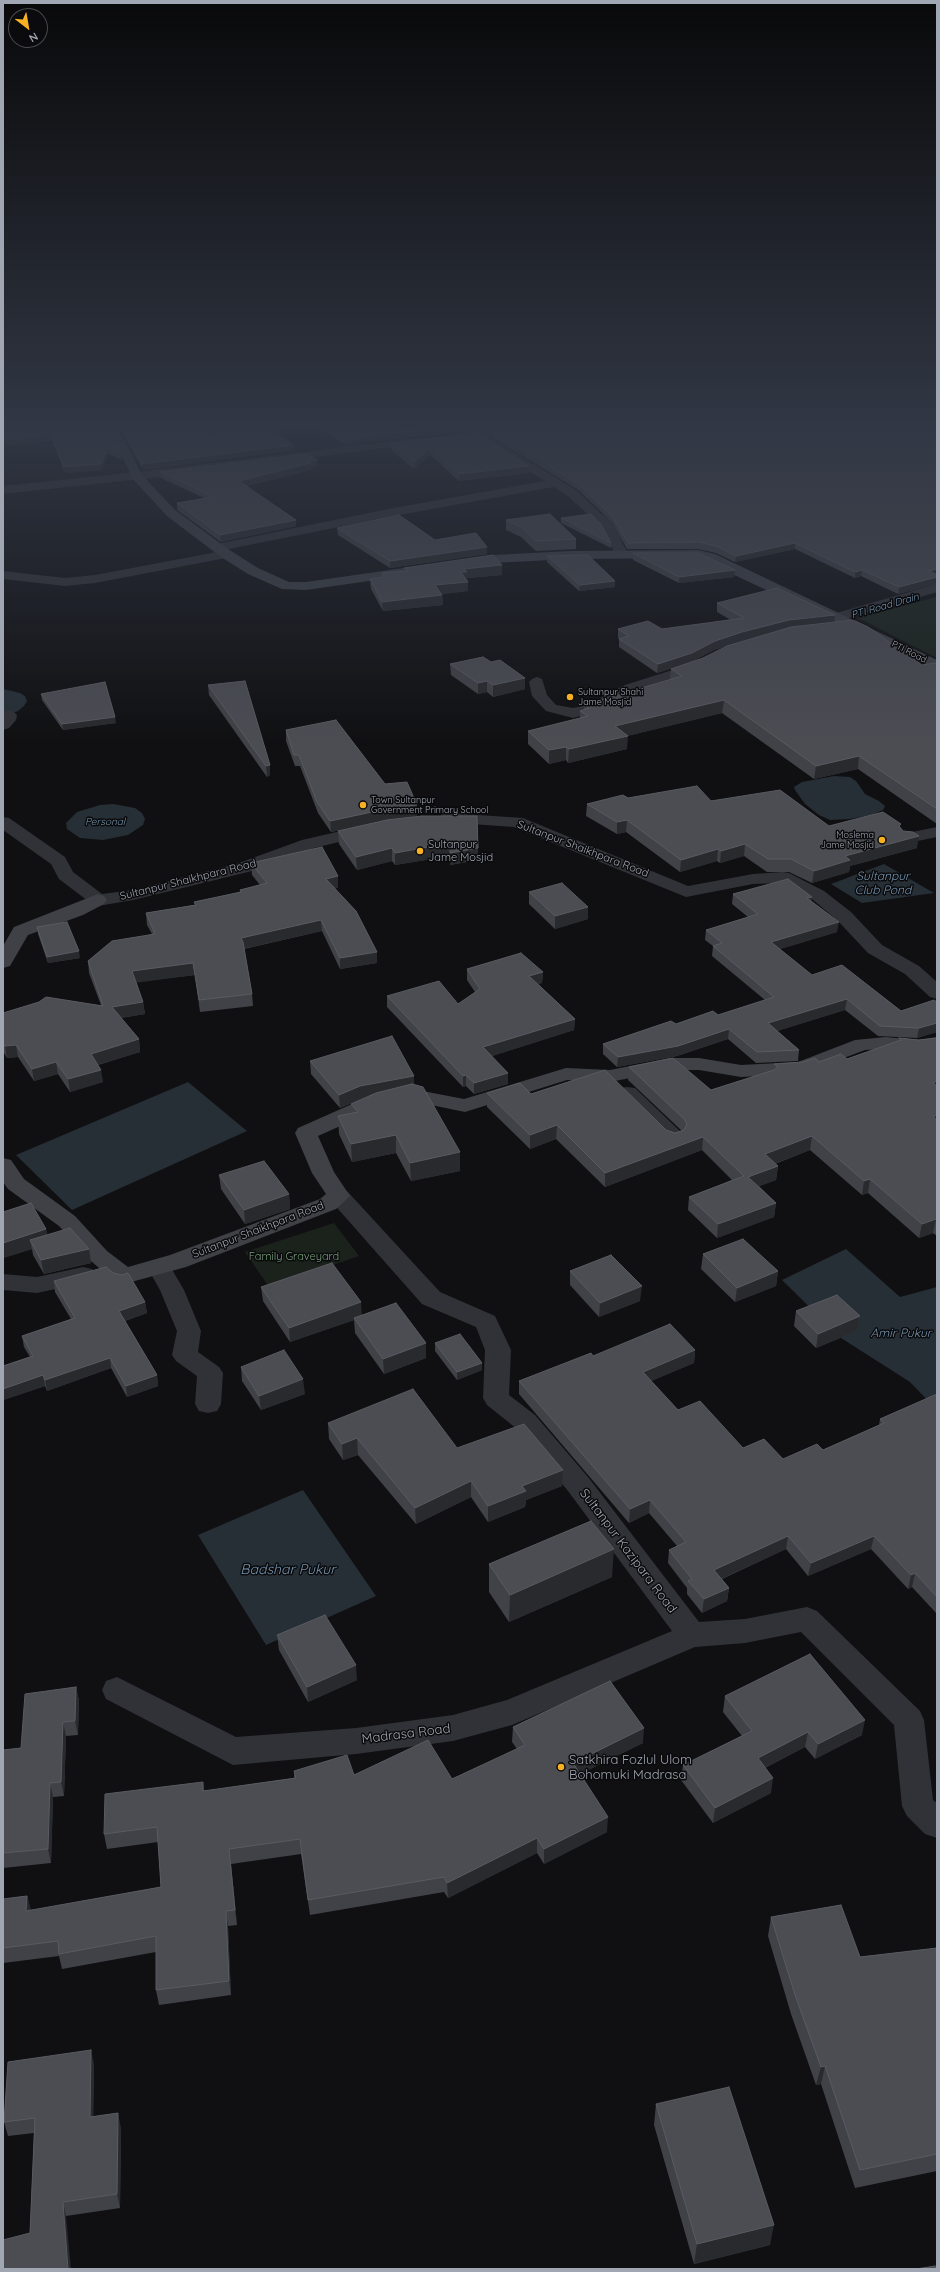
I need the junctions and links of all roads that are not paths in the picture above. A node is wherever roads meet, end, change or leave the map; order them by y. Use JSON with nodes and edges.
{"nodes":[{"id":1,"x":201,"y":535,"type":"edge"},
{"id":2,"x":292,"y":535,"type":"edge"},
{"id":3,"x":612,"y":535,"type":"edge"},
{"id":4,"x":222,"y":551,"type":"junction"},
{"id":5,"x":622,"y":555,"type":"junction"},
{"id":6,"x":454,"y":565,"type":"edge"},
{"id":7,"x":423,"y":569,"type":"edge"},
{"id":8,"x":3,"y":575,"type":"edge"},
{"id":9,"x":937,"y":588,"type":"edge"},
{"id":10,"x":836,"y":623,"type":"junction"},
{"id":11,"x":857,"y":626,"type":"joint"},
{"id":12,"x":709,"y":660,"type":"edge"},
{"id":13,"x":937,"y":666,"type":"edge"},
{"id":14,"x":537,"y":682,"type":"dead end"},
{"id":15,"x":434,"y":820,"type":"edge"},
{"id":16,"x":3,"y":822,"type":"edge"},
{"id":17,"x":387,"y":826,"type":"edge"},
{"id":18,"x":937,"y":832,"type":"edge"},
{"id":19,"x":908,"y":838,"type":"edge"},
{"id":20,"x":98,"y":900,"type":"junction"},
{"id":21,"x":3,"y":962,"type":"edge"},
{"id":22,"x":937,"y":992,"type":"edge"},
{"id":23,"x":937,"y":1043,"type":"edge"},
{"id":24,"x":610,"y":1076,"type":"junction"},
{"id":25,"x":674,"y":1138,"type":"edge"},
{"id":26,"x":3,"y":1166,"type":"edge"},
{"id":27,"x":339,"y":1196,"type":"junction"},
{"id":28,"x":159,"y":1266,"type":"junction"},
{"id":29,"x":112,"y":1267,"type":"junction"},
{"id":30,"x":3,"y":1282,"type":"edge"},
{"id":31,"x":208,"y":1404,"type":"dead end"},
{"id":32,"x":692,"y":1635,"type":"junction"},
{"id":33,"x":117,"y":1690,"type":"dead end"},
{"id":34,"x":937,"y":1824,"type":"edge"}],
"edges":[{"from":1,"to":4,"type":"main road"},
{"from":2,"to":4,"type":"street"},
{"from":3,"to":5,"type":"street"},
{"from":4,"to":7,"type":"main road"},
{"from":4,"to":8,"type":"street"},
{"from":5,"to":6,"type":"main road"},
{"from":5,"to":10,"type":"main road"},
{"from":9,"to":10,"type":"street"},
{"from":10,"to":11,"type":"street"},
{"from":11,"to":13,"type":"main road","name":"PTI Road"},
{"from":12,"to":14,"type":"street"},
{"from":15,"to":22,"type":"street","name":"Sultanpur Shaikhpara Road"},
{"from":16,"to":20,"type":"street"},
{"from":17,"to":20,"type":"street","name":"Sultanpur Shaikhpara Road"},
{"from":18,"to":19,"type":"street"},
{"from":20,"to":21,"type":"main road","name":"Sultanpur Shaikhpara Road"},
{"from":23,"to":24,"type":"main road"},
{"from":24,"to":25,"type":"street"},
{"from":24,"to":27,"type":"main road"},
{"from":26,"to":29,"type":"main road","name":"Sultanpur Shaikhpara Road"},
{"from":27,"to":28,"type":"main road","name":"Sultanpur Shaikhpara Road"},
{"from":27,"to":32,"type":"street","name":"Sultanpur Kazipara Road"},
{"from":28,"to":29,"type":"main road","name":"Sultanpur Shaikhpara Road"},
{"from":28,"to":31,"type":"street"},
{"from":29,"to":30,"type":"street"},
{"from":32,"to":33,"type":"street","name":"Madrasa Road"},
{"from":32,"to":34,"type":"street"}]}
